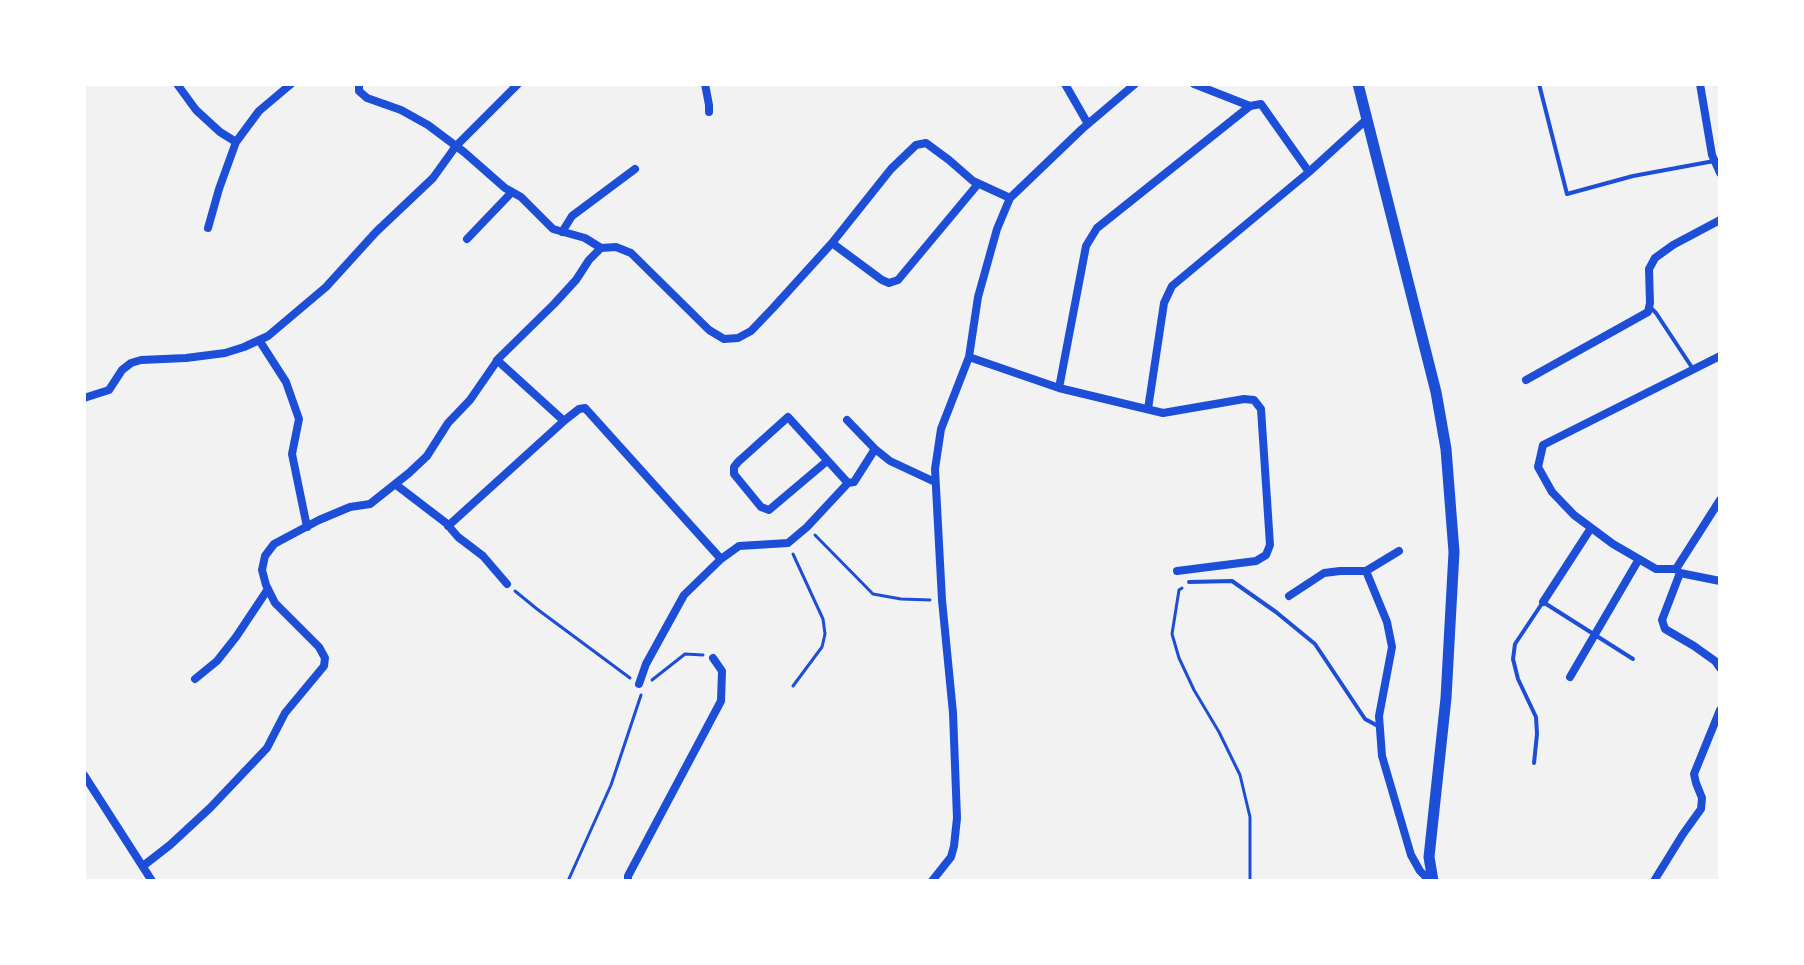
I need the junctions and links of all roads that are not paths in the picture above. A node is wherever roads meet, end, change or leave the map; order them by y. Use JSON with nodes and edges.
{"nodes":[{"id":1,"x":177,"y":84,"type":"edge"},
{"id":2,"x":291,"y":84,"type":"edge"},
{"id":3,"x":359,"y":84,"type":"edge"},
{"id":4,"x":518,"y":84,"type":"edge"},
{"id":5,"x":705,"y":84,"type":"edge"},
{"id":6,"x":1065,"y":84,"type":"edge"},
{"id":7,"x":1135,"y":84,"type":"edge"},
{"id":8,"x":1194,"y":84,"type":"edge"},
{"id":9,"x":1358,"y":84,"type":"edge"},
{"id":10,"x":1539,"y":84,"type":"edge"},
{"id":11,"x":1700,"y":84,"type":"edge"},
{"id":12,"x":1250,"y":106,"type":"junction"},
{"id":13,"x":709,"y":112,"type":"dead end"},
{"id":14,"x":1367,"y":119,"type":"junction"},
{"id":15,"x":1088,"y":124,"type":"junction"},
{"id":16,"x":236,"y":142,"type":"junction"},
{"id":17,"x":456,"y":146,"type":"junction"},
{"id":18,"x":1715,"y":156,"type":"edge"},
{"id":19,"x":635,"y":169,"type":"dead end"},
{"id":20,"x":1309,"y":172,"type":"junction"},
{"id":21,"x":1720,"y":173,"type":"edge"},
{"id":22,"x":978,"y":184,"type":"junction"},
{"id":23,"x":512,"y":192,"type":"junction"},
{"id":24,"x":1010,"y":198,"type":"junction"},
{"id":25,"x":1720,"y":220,"type":"edge"},
{"id":26,"x":208,"y":228,"type":"dead end"},
{"id":27,"x":562,"y":232,"type":"junction"},
{"id":28,"x":467,"y":239,"type":"dead end"},
{"id":29,"x":832,"y":243,"type":"junction"},
{"id":30,"x":601,"y":248,"type":"junction"},
{"id":31,"x":1649,"y":306,"type":"junction"},
{"id":32,"x":259,"y":340,"type":"junction"},
{"id":33,"x":1720,"y":356,"type":"edge"},
{"id":34,"x":969,"y":357,"type":"junction"},
{"id":35,"x":497,"y":360,"type":"junction"},
{"id":36,"x":1693,"y":369,"type":"junction"},
{"id":37,"x":1526,"y":380,"type":"dead end"},
{"id":38,"x":1059,"y":388,"type":"junction"},
{"id":39,"x":84,"y":398,"type":"edge"},
{"id":40,"x":1148,"y":409,"type":"junction"},
{"id":41,"x":847,"y":420,"type":"dead end"},
{"id":42,"x":564,"y":421,"type":"junction"},
{"id":43,"x":875,"y":449,"type":"junction"},
{"id":44,"x":827,"y":461,"type":"junction"},
{"id":45,"x":935,"y":482,"type":"junction"},
{"id":46,"x":848,"y":483,"type":"junction"},
{"id":47,"x":395,"y":484,"type":"junction"},
{"id":48,"x":1720,"y":500,"type":"edge"},
{"id":49,"x":448,"y":526,"type":"junction"},
{"id":50,"x":307,"y":527,"type":"junction"},
{"id":51,"x":1591,"y":528,"type":"junction"},
{"id":52,"x":1399,"y":551,"type":"dead end"},
{"id":53,"x":721,"y":559,"type":"junction"},
{"id":54,"x":1639,"y":559,"type":"junction"},
{"id":55,"x":1177,"y":571,"type":"dead end"},
{"id":56,"x":1366,"y":571,"type":"junction"},
{"id":57,"x":1678,"y":571,"type":"junction"},
{"id":58,"x":1720,"y":581,"type":"edge"},
{"id":59,"x":1189,"y":582,"type":"road end"},
{"id":60,"x":507,"y":584,"type":"road end"},
{"id":61,"x":268,"y":589,"type":"junction"},
{"id":62,"x":1289,"y":596,"type":"dead end"},
{"id":63,"x":1543,"y":602,"type":"junction"},
{"id":64,"x":1595,"y":635,"type":"junction"},
{"id":65,"x":713,"y":658,"type":"road end"},
{"id":66,"x":1633,"y":659,"type":"dead end"},
{"id":67,"x":1720,"y":668,"type":"edge"},
{"id":68,"x":1570,"y":677,"type":"dead end"},
{"id":69,"x":195,"y":679,"type":"dead end"},
{"id":70,"x":639,"y":684,"type":"road end"},
{"id":71,"x":1720,"y":710,"type":"edge"},
{"id":72,"x":1380,"y":727,"type":"junction"},
{"id":73,"x":1534,"y":763,"type":"dead end"},
{"id":74,"x":84,"y":775,"type":"edge"},
{"id":75,"x":143,"y":866,"type":"junction"},
{"id":76,"x":152,"y":881,"type":"edge"},
{"id":77,"x":628,"y":881,"type":"edge"},
{"id":78,"x":932,"y":881,"type":"edge"},
{"id":79,"x":1431,"y":881,"type":"edge"},
{"id":80,"x":1654,"y":881,"type":"edge"}],
"edges":[{"from":1,"to":16,"type":"street"},
{"from":2,"to":16,"type":"street"},
{"from":3,"to":17,"type":"street"},
{"from":4,"to":17,"type":"street"},
{"from":5,"to":13,"type":"street"},
{"from":6,"to":15,"type":"street"},
{"from":7,"to":15,"type":"street"},
{"from":8,"to":12,"type":"street"},
{"from":9,"to":14,"type":"street"},
{"from":10,"to":18,"type":"lane"},
{"from":11,"to":18,"type":"street"},
{"from":12,"to":20,"type":"street"},
{"from":12,"to":38,"type":"street"},
{"from":14,"to":20,"type":"street"},
{"from":14,"to":79,"type":"street"},
{"from":15,"to":24,"type":"street"},
{"from":16,"to":26,"type":"street"},
{"from":17,"to":23,"type":"street"},
{"from":17,"to":32,"type":"street"},
{"from":18,"to":21,"type":"street"},
{"from":19,"to":27,"type":"street"},
{"from":20,"to":40,"type":"street"},
{"from":22,"to":24,"type":"street"},
{"from":22,"to":29,"type":"street"},
{"from":22,"to":29,"type":"street"},
{"from":23,"to":27,"type":"street"},
{"from":23,"to":28,"type":"street"},
{"from":24,"to":34,"type":"street"},
{"from":25,"to":31,"type":"street"},
{"from":27,"to":30,"type":"street"},
{"from":29,"to":30,"type":"street"},
{"from":30,"to":35,"type":"street"},
{"from":31,"to":36,"type":"lane"},
{"from":31,"to":37,"type":"street"},
{"from":32,"to":39,"type":"street"},
{"from":32,"to":50,"type":"street"},
{"from":33,"to":36,"type":"street"},
{"from":34,"to":38,"type":"street"},
{"from":34,"to":45,"type":"street"},
{"from":35,"to":42,"type":"street"},
{"from":35,"to":47,"type":"street"},
{"from":36,"to":51,"type":"street"},
{"from":38,"to":40,"type":"street"},
{"from":40,"to":55,"type":"street"},
{"from":41,"to":43,"type":"street"},
{"from":42,"to":49,"type":"street"},
{"from":42,"to":53,"type":"street"},
{"from":43,"to":45,"type":"street"},
{"from":43,"to":46,"type":"street"},
{"from":44,"to":44,"type":"street"},
{"from":44,"to":46,"type":"street"},
{"from":45,"to":78,"type":"street"},
{"from":46,"to":53,"type":"street"},
{"from":47,"to":49,"type":"street"},
{"from":47,"to":50,"type":"street"},
{"from":48,"to":57,"type":"street"},
{"from":49,"to":60,"type":"street"},
{"from":50,"to":61,"type":"street"},
{"from":51,"to":54,"type":"street"},
{"from":51,"to":63,"type":"street"},
{"from":52,"to":56,"type":"street"},
{"from":53,"to":70,"type":"street"},
{"from":54,"to":57,"type":"street"},
{"from":54,"to":64,"type":"street"},
{"from":56,"to":62,"type":"street"},
{"from":56,"to":72,"type":"street"},
{"from":57,"to":58,"type":"street"},
{"from":57,"to":67,"type":"street"},
{"from":59,"to":72,"type":"lane"},
{"from":61,"to":69,"type":"street"},
{"from":61,"to":75,"type":"street"},
{"from":63,"to":64,"type":"lane"},
{"from":63,"to":73,"type":"lane"},
{"from":64,"to":66,"type":"lane"},
{"from":64,"to":68,"type":"street"},
{"from":65,"to":77,"type":"street"},
{"from":71,"to":80,"type":"street"},
{"from":72,"to":79,"type":"street"},
{"from":74,"to":75,"type":"street"},
{"from":75,"to":76,"type":"street"}]}
